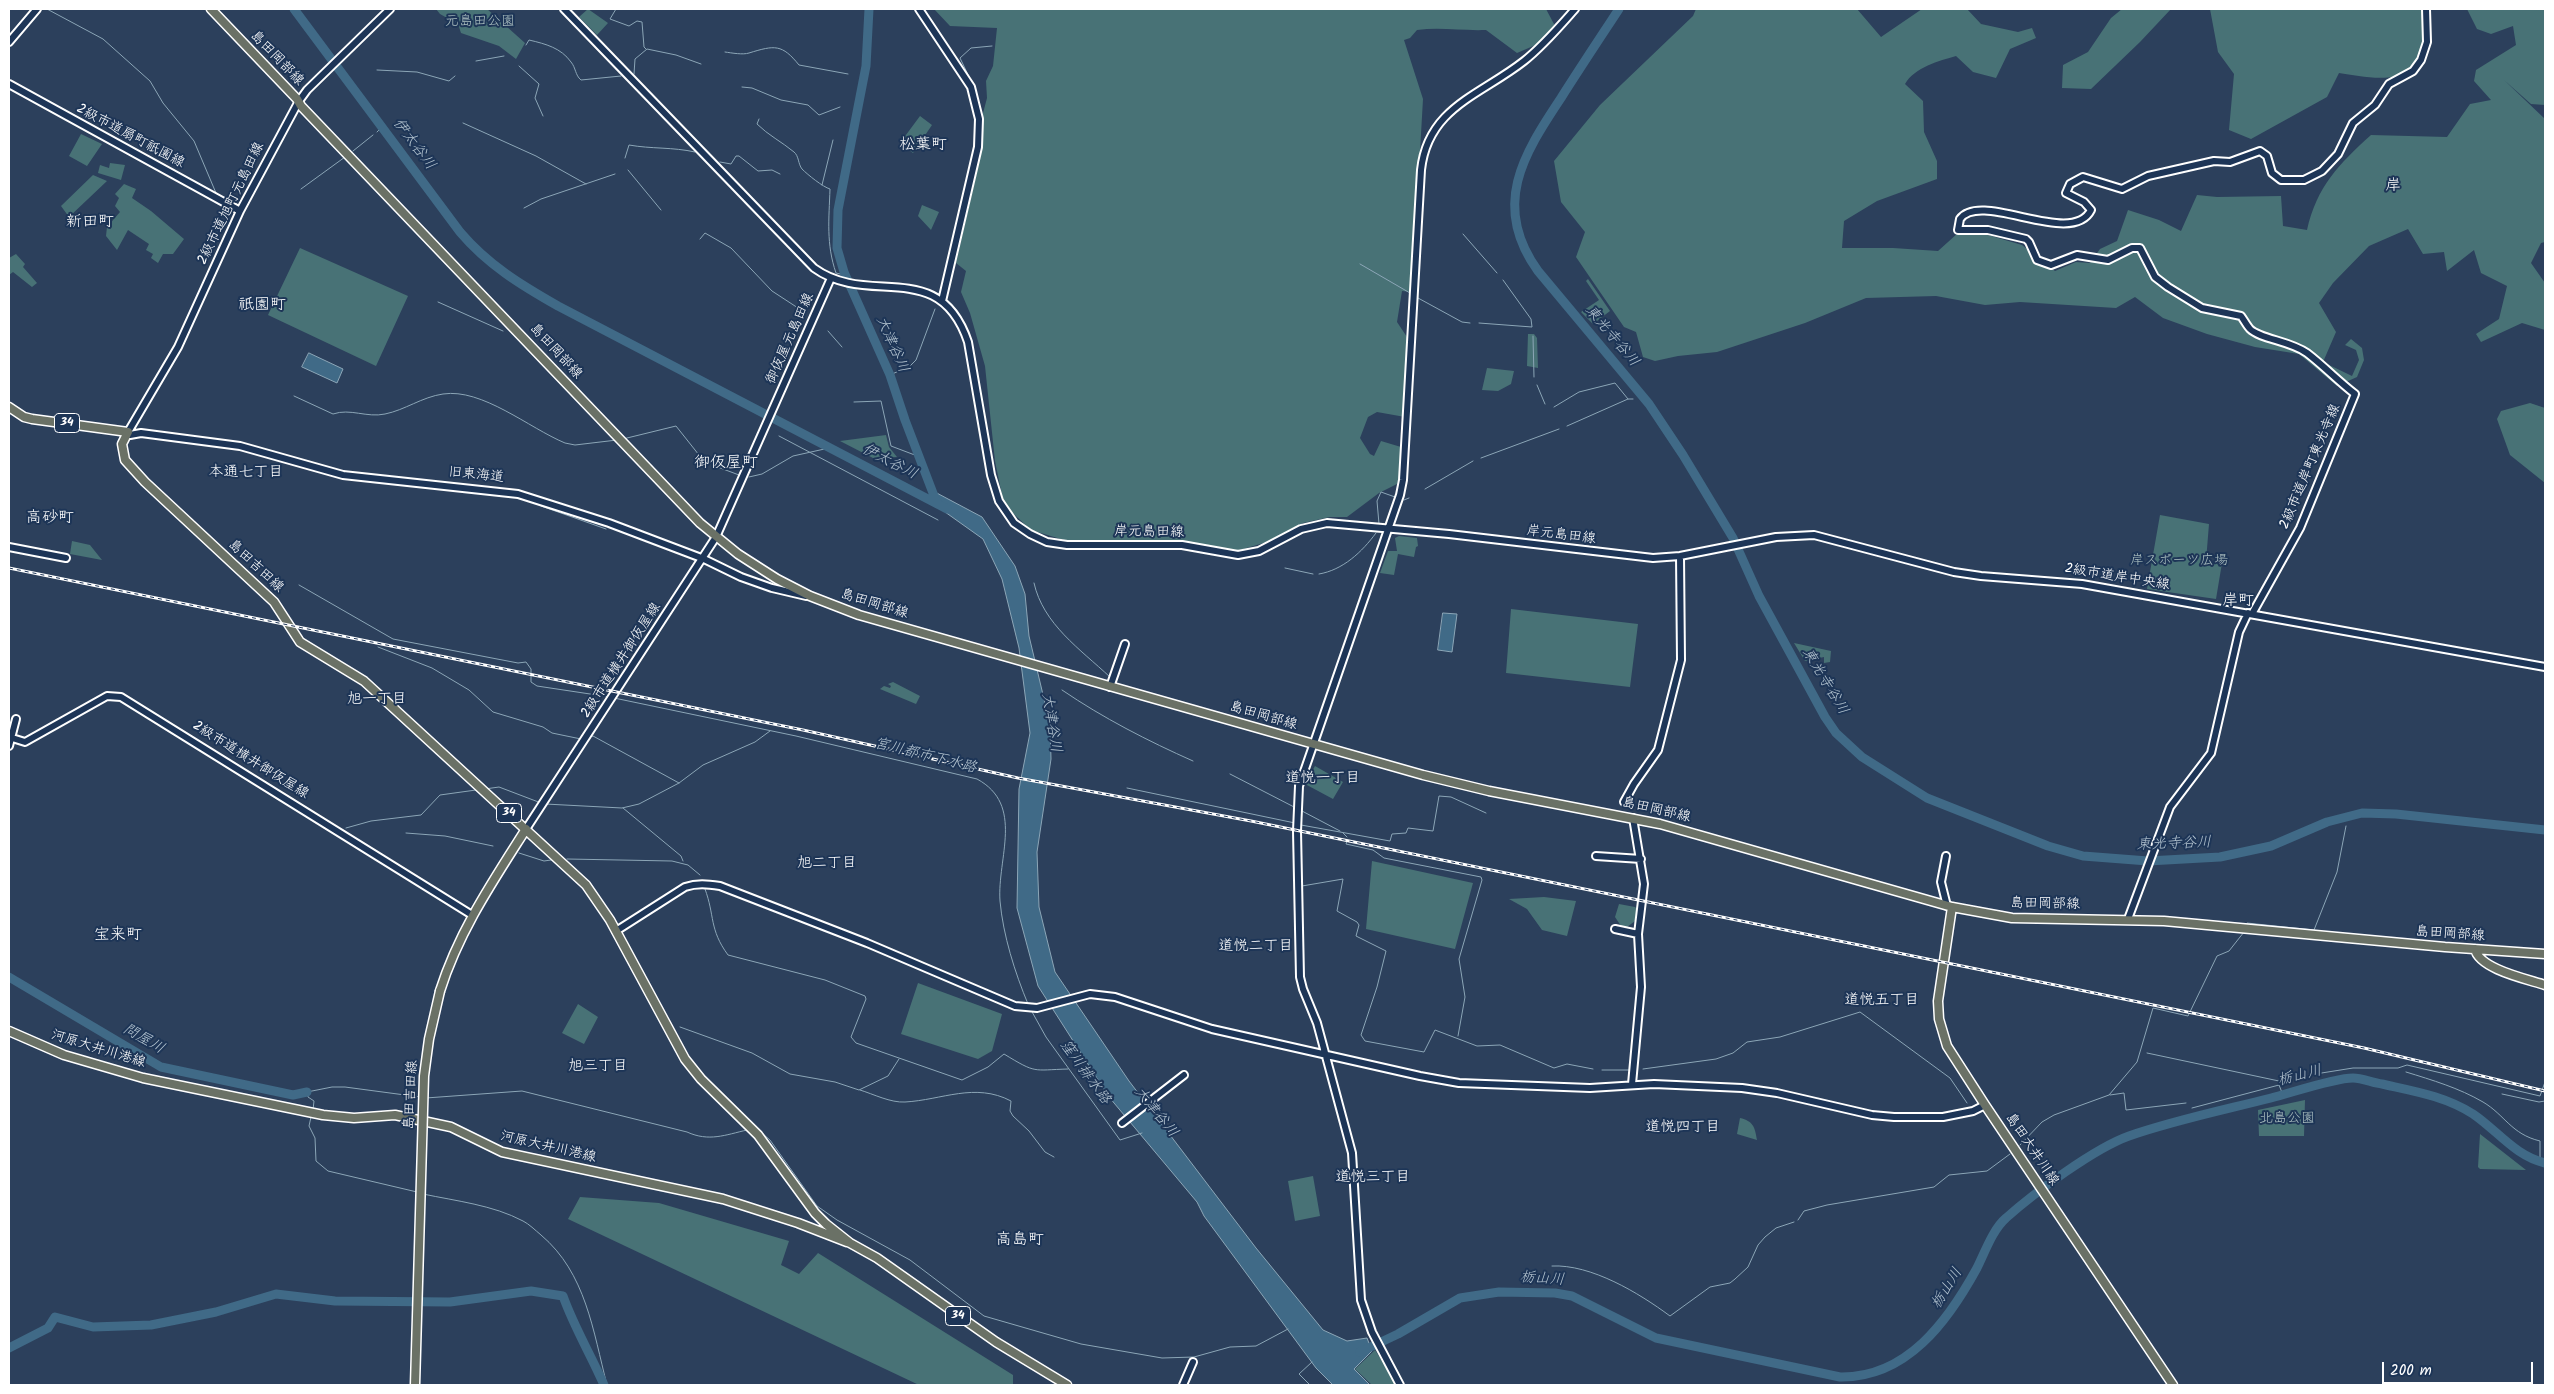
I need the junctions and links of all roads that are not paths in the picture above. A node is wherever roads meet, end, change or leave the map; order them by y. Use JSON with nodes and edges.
{"nodes":[{"id":1,"x":36,"y":9,"type":"edge"},
{"id":2,"x":211,"y":9,"type":"edge"},
{"id":3,"x":390,"y":9,"type":"edge"},
{"id":4,"x":564,"y":9,"type":"edge"},
{"id":5,"x":920,"y":9,"type":"edge"},
{"id":6,"x":1575,"y":9,"type":"edge"},
{"id":7,"x":2426,"y":9,"type":"edge"},
{"id":8,"x":9,"y":42,"type":"edge"},
{"id":9,"x":9,"y":84,"type":"edge"},
{"id":10,"x":299,"y":101,"type":"junction"},
{"id":11,"x":240,"y":211,"type":"junction"},
{"id":12,"x":831,"y":278,"type":"junction"},
{"id":13,"x":942,"y":301,"type":"junction"},
{"id":14,"x":9,"y":407,"type":"edge"},
{"id":15,"x":128,"y":432,"type":"junction"},
{"id":16,"x":1390,"y":528,"type":"junction"},
{"id":17,"x":716,"y":537,"type":"junction"},
{"id":18,"x":1745,"y":543,"type":"joint"},
{"id":19,"x":9,"y":547,"type":"edge"},
{"id":20,"x":1680,"y":556,"type":"junction"},
{"id":21,"x":66,"y":558,"type":"dead end"},
{"id":22,"x":704,"y":559,"type":"junction"},
{"id":23,"x":810,"y":596,"type":"junction"},
{"id":24,"x":2250,"y":614,"type":"junction"},
{"id":25,"x":1125,"y":644,"type":"dead end"},
{"id":26,"x":2545,"y":667,"type":"edge"},
{"id":27,"x":1110,"y":687,"type":"junction"},
{"id":28,"x":16,"y":719,"type":"dead end"},
{"id":29,"x":10,"y":738,"type":"edge"},
{"id":30,"x":1314,"y":745,"type":"junction"},
{"id":31,"x":9,"y":746,"type":"edge"},
{"id":32,"x":1624,"y":802,"type":"dead end"},
{"id":33,"x":1633,"y":818,"type":"junction"},
{"id":34,"x":526,"y":829,"type":"junction"},
{"id":35,"x":1596,"y":856,"type":"dead end"},
{"id":36,"x":1946,"y":856,"type":"dead end"},
{"id":37,"x":1641,"y":859,"type":"junction"},
{"id":38,"x":1949,"y":907,"type":"junction"},
{"id":39,"x":472,"y":914,"type":"junction"},
{"id":40,"x":2128,"y":919,"type":"junction"},
{"id":41,"x":1615,"y":930,"type":"dead end"},
{"id":42,"x":616,"y":931,"type":"junction"},
{"id":43,"x":1638,"y":934,"type":"junction"},
{"id":44,"x":2475,"y":949,"type":"junction"},
{"id":45,"x":2545,"y":954,"type":"edge"},
{"id":46,"x":2545,"y":985,"type":"edge"},
{"id":47,"x":9,"y":1031,"type":"edge"},
{"id":48,"x":1326,"y":1054,"type":"junction"},
{"id":49,"x":1184,"y":1075,"type":"dead end"},
{"id":50,"x":1632,"y":1084,"type":"junction"},
{"id":51,"x":1985,"y":1105,"type":"junction"},
{"id":52,"x":1122,"y":1123,"type":"dead end"},
{"id":53,"x":850,"y":1243,"type":"junction"},
{"id":54,"x":1193,"y":1362,"type":"dead end"},
{"id":55,"x":415,"y":1385,"type":"edge"},
{"id":56,"x":1067,"y":1385,"type":"edge"},
{"id":57,"x":1183,"y":1385,"type":"edge"},
{"id":58,"x":1400,"y":1385,"type":"edge"},
{"id":59,"x":2173,"y":1385,"type":"edge"}],
"edges":[{"from":1,"to":8,"type":"street"},
{"from":2,"to":10,"type":"main road","name":"島田岡部線"},
{"from":3,"to":10,"type":"street","name":"2級市道旭町元島田線"},
{"from":4,"to":12,"type":"street","name":"岸元島田線"},
{"from":5,"to":13,"type":"street"},
{"from":6,"to":16,"type":"street"},
{"from":7,"to":24,"type":"street","name":"2級市道岸町東光寺線"},
{"from":9,"to":11,"type":"street","name":"2級市道扇町祇園線"},
{"from":10,"to":11,"type":"street","name":"2級市道旭町元島田線"},
{"from":10,"to":17,"type":"main road","name":"島田岡部線"},
{"from":11,"to":15,"type":"street","name":"2級市道旭町元島田線"},
{"from":12,"to":13,"type":"street","name":"岸元島田線"},
{"from":12,"to":17,"type":"street","name":"御仮屋元島田線"},
{"from":13,"to":16,"type":"street","name":"岸元島田線"},
{"from":14,"to":15,"type":"main road","number":"34"},
{"from":15,"to":22,"type":"street","name":"旧東海道"},
{"from":15,"to":34,"type":"main road","name":"島田吉田線","number":"34"},
{"from":16,"to":20,"type":"street","name":"岸元島田線"},
{"from":16,"to":30,"type":"street"},
{"from":17,"to":22,"type":"street","name":"2級市道横井御仮屋線"},
{"from":17,"to":23,"type":"main road","name":"島田岡部線"},
{"from":18,"to":20,"type":"street","name":"岸元島田線"},
{"from":18,"to":24,"type":"street","name":"2級市道岸中央線"},
{"from":19,"to":21,"type":"street"},
{"from":20,"to":32,"type":"street"},
{"from":22,"to":23,"type":"street","name":"旧東海道"},
{"from":22,"to":34,"type":"street","name":"2級市道横井御仮屋線"},
{"from":23,"to":27,"type":"main road","name":"島田岡部線"},
{"from":24,"to":26,"type":"street","name":"2級市道岸中央線"},
{"from":24,"to":40,"type":"street","name":"2級市道岸町東光寺線"},
{"from":25,"to":27,"type":"street"},
{"from":27,"to":30,"type":"main road","name":"島田岡部線"},
{"from":28,"to":29,"type":"street"},
{"from":29,"to":31,"type":"street"},
{"from":29,"to":39,"type":"street","name":"2級市道横井御仮屋線"},
{"from":30,"to":33,"type":"main road","name":"島田岡部線"},
{"from":30,"to":48,"type":"street"},
{"from":33,"to":37,"type":"street"},
{"from":33,"to":38,"type":"main road","name":"島田岡部線"},
{"from":34,"to":39,"type":"main road","name":"島田吉田線","number":"34"},
{"from":34,"to":42,"type":"main road","name":"島田吉田線","number":"34"},
{"from":35,"to":37,"type":"street"},
{"from":36,"to":38,"type":"street"},
{"from":37,"to":43,"type":"street"},
{"from":38,"to":40,"type":"main road","name":"島田岡部線"},
{"from":38,"to":51,"type":"main road","name":"島田大井川線"},
{"from":39,"to":55,"type":"main road","name":"島田吉田線","number":"34","bridge":true},
{"from":40,"to":44,"type":"main road","name":"島田岡部線"},
{"from":41,"to":43,"type":"street"},
{"from":42,"to":48,"type":"street"},
{"from":42,"to":53,"type":"main road","name":"島田吉田線","number":"34"},
{"from":43,"to":50,"type":"street"},
{"from":44,"to":45,"type":"main road","name":"島田岡部線"},
{"from":44,"to":46,"type":"main road"},
{"from":47,"to":53,"type":"main road","name":"河原大井川港線"},
{"from":48,"to":50,"type":"street"},
{"from":48,"to":58,"type":"street"},
{"from":49,"to":52,"type":"street"},
{"from":50,"to":51,"type":"street"},
{"from":51,"to":59,"type":"main road","name":"島田大井川線"},
{"from":53,"to":56,"type":"main road","number":"34"},
{"from":54,"to":57,"type":"street"}]}
